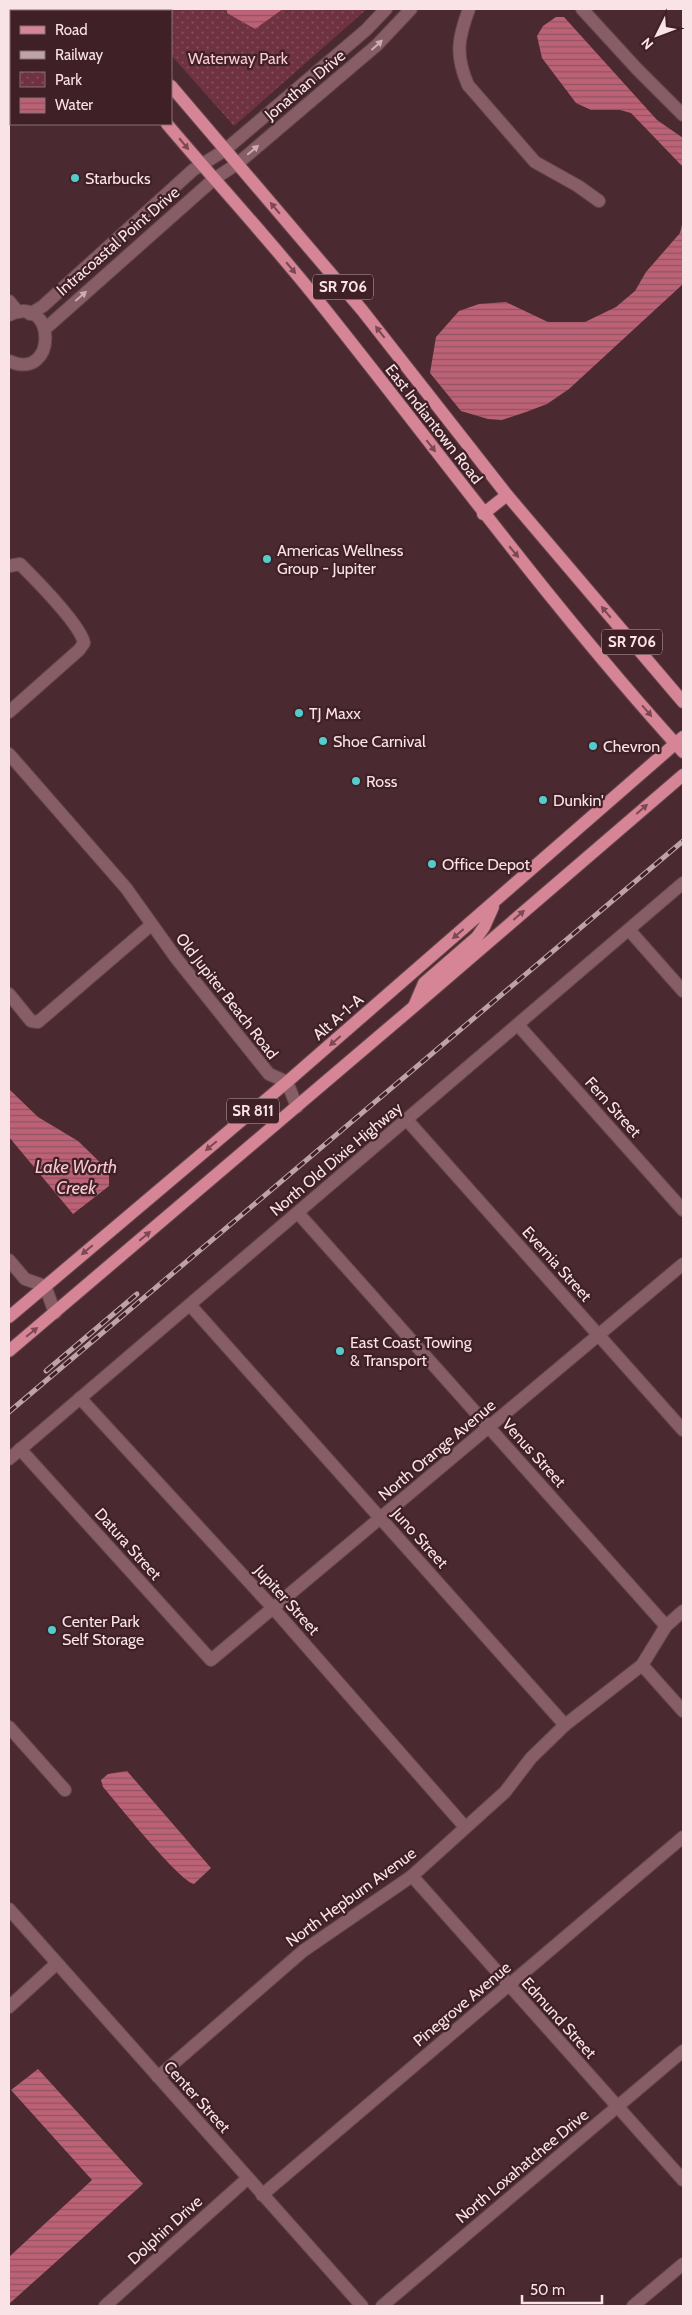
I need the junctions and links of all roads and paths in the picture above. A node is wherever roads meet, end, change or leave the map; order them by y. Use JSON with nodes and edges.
{"nodes":[{"id":1,"x":386,"y":9,"type":"edge"},
{"id":2,"x":411,"y":9,"type":"edge"},
{"id":3,"x":469,"y":9,"type":"edge"},
{"id":4,"x":582,"y":9,"type":"edge"},
{"id":5,"x":172,"y":87,"type":"edge"},
{"id":6,"x":683,"y":115,"type":"edge"},
{"id":7,"x":168,"y":125,"type":"edge"},
{"id":8,"x":225,"y":150,"type":"junction"},
{"id":9,"x":202,"y":164,"type":"junction"},
{"id":10,"x":237,"y":164,"type":"junction"},
{"id":11,"x":214,"y":179,"type":"junction"},
{"id":12,"x":599,"y":201,"type":"dead end"},
{"id":13,"x":9,"y":301,"type":"edge"},
{"id":14,"x":19,"y":313,"type":"edge"},
{"id":15,"x":45,"y":329,"type":"junction"},
{"id":16,"x":9,"y":361,"type":"edge"},
{"id":17,"x":507,"y":495,"type":"junction"},
{"id":18,"x":483,"y":514,"type":"junction"},
{"id":19,"x":9,"y":566,"type":"edge"},
{"id":20,"x":683,"y":702,"type":"edge"},
{"id":21,"x":9,"y":712,"type":"edge"},
{"id":22,"x":681,"y":744,"type":"edge"},
{"id":23,"x":9,"y":754,"type":"edge"},
{"id":24,"x":683,"y":774,"type":"edge"},
{"id":25,"x":683,"y":883,"type":"edge"},
{"id":26,"x":495,"y":902,"type":"junction"},
{"id":27,"x":151,"y":925,"type":"junction"},
{"id":28,"x":630,"y":931,"type":"junction"},
{"id":29,"x":683,"y":991,"type":"edge"},
{"id":30,"x":9,"y":994,"type":"edge"},
{"id":31,"x":414,"y":1007,"type":"junction"},
{"id":32,"x":518,"y":1026,"type":"junction"},
{"id":33,"x":288,"y":1082,"type":"junction"},
{"id":34,"x":297,"y":1107,"type":"junction"},
{"id":35,"x":407,"y":1120,"type":"junction"},
{"id":36,"x":683,"y":1210,"type":"edge"},
{"id":37,"x":298,"y":1213,"type":"junction"},
{"id":38,"x":9,"y":1260,"type":"edge"},
{"id":39,"x":683,"y":1264,"type":"edge"},
{"id":40,"x":44,"y":1286,"type":"junction"},
{"id":41,"x":190,"y":1305,"type":"junction"},
{"id":42,"x":55,"y":1313,"type":"junction"},
{"id":43,"x":9,"y":1317,"type":"edge"},
{"id":44,"x":599,"y":1335,"type":"junction"},
{"id":45,"x":9,"y":1351,"type":"edge"},
{"id":46,"x":80,"y":1398,"type":"junction"},
{"id":47,"x":489,"y":1427,"type":"junction"},
{"id":48,"x":683,"y":1430,"type":"edge"},
{"id":49,"x":20,"y":1449,"type":"junction"},
{"id":50,"x":9,"y":1458,"type":"edge"},
{"id":51,"x":380,"y":1518,"type":"junction"},
{"id":52,"x":273,"y":1608,"type":"junction"},
{"id":53,"x":683,"y":1611,"type":"edge"},
{"id":54,"x":666,"y":1626,"type":"junction"},
{"id":55,"x":211,"y":1660,"type":"joint"},
{"id":56,"x":642,"y":1665,"type":"junction"},
{"id":57,"x":683,"y":1711,"type":"edge"},
{"id":58,"x":565,"y":1725,"type":"junction"},
{"id":59,"x":9,"y":1727,"type":"edge"},
{"id":60,"x":65,"y":1790,"type":"dead end"},
{"id":61,"x":465,"y":1827,"type":"junction"},
{"id":62,"x":683,"y":1837,"type":"edge"},
{"id":63,"x":412,"y":1876,"type":"junction"},
{"id":64,"x":9,"y":1909,"type":"edge"},
{"id":65,"x":56,"y":1964,"type":"junction"},
{"id":66,"x":508,"y":1986,"type":"junction"},
{"id":67,"x":9,"y":2007,"type":"edge"},
{"id":68,"x":683,"y":2050,"type":"edge"},
{"id":69,"x":158,"y":2077,"type":"junction"},
{"id":70,"x":617,"y":2107,"type":"junction"},
{"id":71,"x":248,"y":2178,"type":"junction"},
{"id":72,"x":683,"y":2180,"type":"edge"},
{"id":73,"x":262,"y":2195,"type":"junction"},
{"id":74,"x":683,"y":2264,"type":"edge"},
{"id":75,"x":105,"y":2306,"type":"edge"},
{"id":76,"x":362,"y":2306,"type":"edge"},
{"id":77,"x":382,"y":2306,"type":"edge"},
{"id":78,"x":633,"y":2306,"type":"edge"}],
"edges":[{"from":1,"to":8,"type":"street","name":"Jonathan Drive"},
{"from":10,"to":2,"type":"street","name":"Jonathan Drive","one_way":true},
{"from":3,"to":12,"type":"street"},
{"from":4,"to":6,"type":"street"},
{"from":5,"to":8,"type":"main road","name":"East Indiantown Road","number":"SR 706"},
{"from":7,"to":9,"type":"main road","name":"East Indiantown Road","number":"SR 706","one_way":true},
{"from":8,"to":9,"type":"street","name":"Jonathan Drive"},
{"from":8,"to":10,"type":"main road","name":"East Indiantown Road","number":"SR 706"},
{"from":9,"to":11,"type":"main road","name":"East Indiantown Road","number":"SR 706"},
{"from":9,"to":14,"type":"street","name":"Intracoastal Point Drive"},
{"from":10,"to":11,"type":"street","name":"Jonathan Drive"},
{"from":17,"to":10,"type":"main road","name":"East Indiantown Road","number":"SR 706","one_way":true},
{"from":15,"to":11,"type":"street","name":"Intracoastal Point Drive","one_way":true},
{"from":11,"to":18,"type":"main road","name":"East Indiantown Road","number":"SR 706","one_way":true},
{"from":13,"to":14,"type":"street"},
{"from":14,"to":15,"type":"street"},
{"from":15,"to":16,"type":"street"},
{"from":17,"to":18,"type":"main road"},
{"from":20,"to":17,"type":"main road","name":"East Indiantown Road","number":"SR 706","one_way":true},
{"from":18,"to":22,"type":"main road","name":"East Indiantown Road","number":"SR 706","one_way":true},
{"from":19,"to":21,"type":"street"},
{"from":22,"to":26,"type":"main road","name":"Alt A-1-A","number":"SR 811"},
{"from":23,"to":27,"type":"street","name":"Old Jupiter Beach Road"},
{"from":31,"to":24,"type":"main road","number":"SR 811","one_way":true},
{"from":25,"to":28,"type":"street","name":"North Old Dixie Highway"},
{"from":26,"to":31,"type":"main road"},
{"from":26,"to":33,"type":"main road","name":"Alt A-1-A","number":"SR 811","one_way":true},
{"from":27,"to":30,"type":"street"},
{"from":27,"to":33,"type":"street","name":"Old Jupiter Beach Road"},
{"from":28,"to":29,"type":"street"},
{"from":28,"to":32,"type":"street","name":"North Old Dixie Highway"},
{"from":31,"to":34,"type":"main road","number":"SR 811"},
{"from":32,"to":35,"type":"street","name":"North Old Dixie Highway"},
{"from":32,"to":36,"type":"street","name":"Fern Street"},
{"from":33,"to":34,"type":"street"},
{"from":33,"to":40,"type":"main road","name":"Alt A-1-A","number":"SR 811","one_way":true},
{"from":42,"to":34,"type":"main road","number":"SR 811","one_way":true},
{"from":35,"to":37,"type":"street","name":"North Old Dixie Highway"},
{"from":35,"to":44,"type":"street","name":"Evernia Street"},
{"from":37,"to":41,"type":"street","name":"North Old Dixie Highway"},
{"from":37,"to":47,"type":"street","name":"Venus Street"},
{"from":38,"to":40,"type":"street"},
{"from":39,"to":44,"type":"street","name":"North Orange Avenue"},
{"from":40,"to":42,"type":"street"},
{"from":40,"to":43,"type":"main road","name":"Alt A-1-A","number":"SR 811"},
{"from":41,"to":46,"type":"street","name":"North Old Dixie Highway"},
{"from":41,"to":51,"type":"street","name":"Juno Street"},
{"from":45,"to":42,"type":"main road","number":"SR 811","one_way":true},
{"from":44,"to":47,"type":"street","name":"North Orange Avenue"},
{"from":44,"to":48,"type":"street","name":"Evernia Street"},
{"from":46,"to":49,"type":"street","name":"North Old Dixie Highway"},
{"from":46,"to":52,"type":"street","name":"Jupiter Street"},
{"from":47,"to":51,"type":"street","name":"North Orange Avenue"},
{"from":47,"to":54,"type":"street","name":"Venus Street"},
{"from":49,"to":50,"type":"street","name":"North Old Dixie Highway"},
{"from":49,"to":55,"type":"street","name":"Datura Street"},
{"from":51,"to":52,"type":"street","name":"North Orange Avenue"},
{"from":51,"to":58,"type":"street","name":"Juno Street"},
{"from":52,"to":55,"type":"street","name":"North Orange Avenue"},
{"from":52,"to":61,"type":"street","name":"Jupiter Street"},
{"from":53,"to":54,"type":"street","name":"North Hepburn Avenue"},
{"from":54,"to":56,"type":"street","name":"North Hepburn Avenue"},
{"from":56,"to":57,"type":"street"},
{"from":56,"to":58,"type":"street","name":"North Hepburn Avenue"},
{"from":58,"to":61,"type":"street","name":"North Hepburn Avenue"},
{"from":59,"to":60,"type":"street"},
{"from":61,"to":63,"type":"street","name":"North Hepburn Avenue"},
{"from":62,"to":66,"type":"street","name":"Pinegrove Avenue"},
{"from":63,"to":66,"type":"street","name":"Edmund Street"},
{"from":63,"to":69,"type":"street","name":"North Hepburn Avenue"},
{"from":64,"to":65,"type":"street","name":"Center Street"},
{"from":65,"to":67,"type":"street"},
{"from":65,"to":69,"type":"street","name":"Center Street"},
{"from":66,"to":70,"type":"street","name":"Edmund Street"},
{"from":66,"to":73,"type":"street","name":"Pinegrove Avenue"},
{"from":68,"to":70,"type":"street","name":"North Loxahatchee Drive"},
{"from":69,"to":71,"type":"street","name":"Center Street"},
{"from":70,"to":72,"type":"street","name":"Edmund Street"},
{"from":70,"to":77,"type":"street","name":"North Loxahatchee Drive"},
{"from":71,"to":73,"type":"street","name":"Center Street"},
{"from":71,"to":75,"type":"street","name":"Dolphin Drive"},
{"from":73,"to":76,"type":"street","name":"Center Street"},
{"from":74,"to":78,"type":"street"}]}
